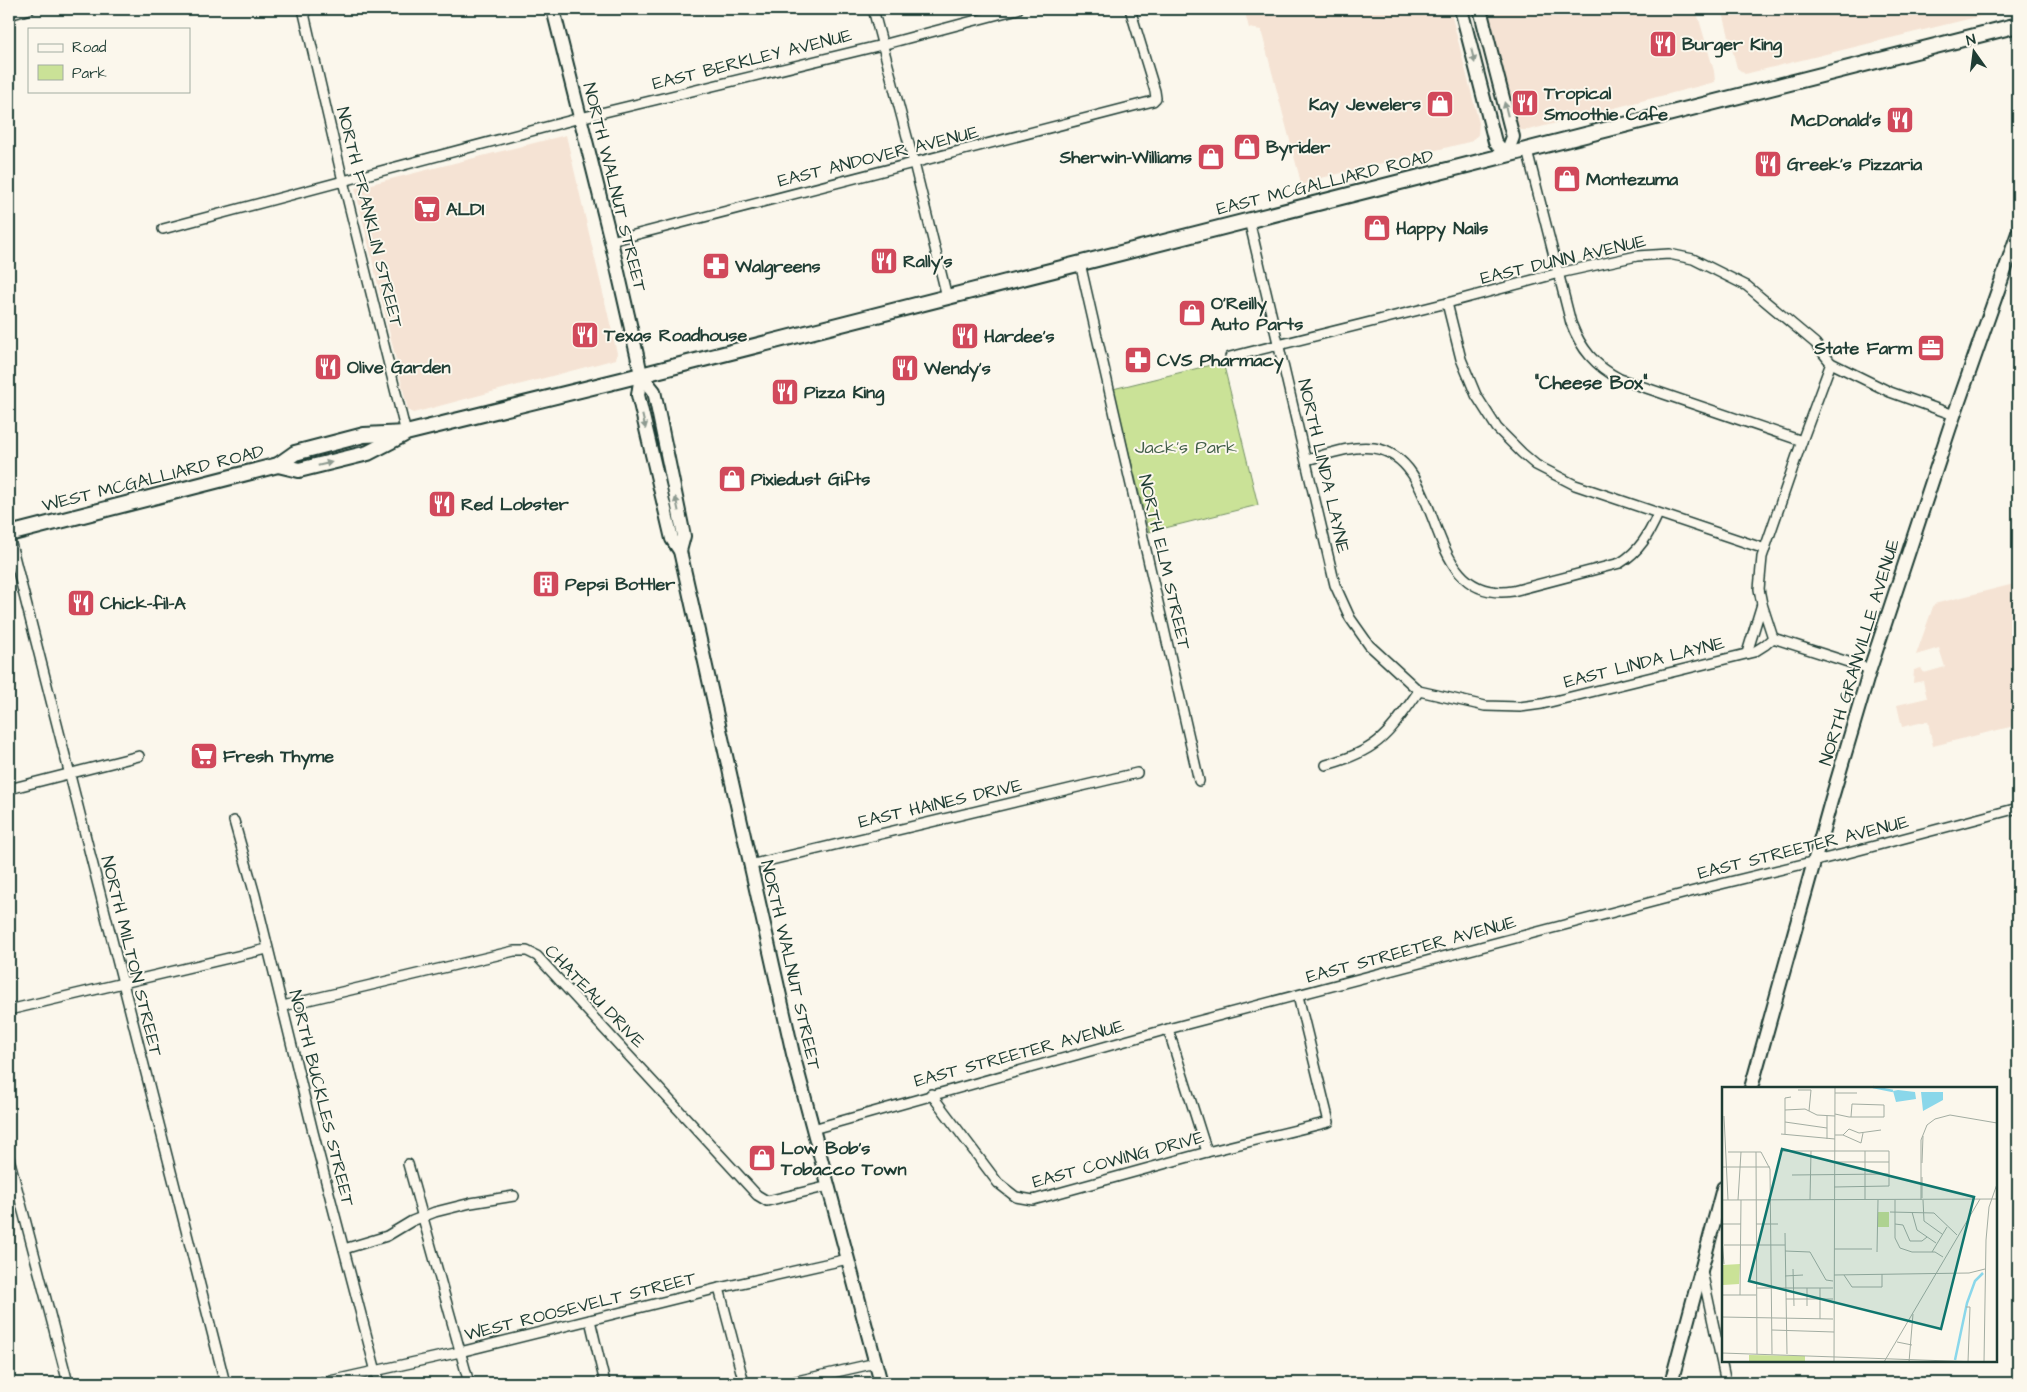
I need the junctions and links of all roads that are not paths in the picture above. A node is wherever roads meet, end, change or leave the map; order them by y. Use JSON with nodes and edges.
{"nodes":[{"id":1,"x":30,"y":9,"type":"edge"},
{"id":2,"x":303,"y":9,"type":"edge"},
{"id":3,"x":554,"y":9,"type":"edge"},
{"id":4,"x":872,"y":9,"type":"edge"},
{"id":5,"x":1018,"y":9,"type":"edge"},
{"id":6,"x":1130,"y":9,"type":"edge"},
{"id":7,"x":1462,"y":9,"type":"edge"},
{"id":8,"x":1480,"y":9,"type":"edge"},
{"id":9,"x":9,"y":15,"type":"edge"},
{"id":10,"x":2018,"y":25,"type":"edge"},
{"id":11,"x":882,"y":44,"type":"junction"},
{"id":12,"x":580,"y":118,"type":"junction"},
{"id":13,"x":1527,"y":150,"type":"junction"},
{"id":14,"x":1506,"y":155,"type":"junction"},
{"id":15,"x":914,"y":163,"type":"junction"},
{"id":16,"x":343,"y":181,"type":"junction"},
{"id":17,"x":1249,"y":220,"type":"junction"},
{"id":18,"x":163,"y":229,"type":"dead end"},
{"id":19,"x":2018,"y":232,"type":"edge"},
{"id":20,"x":611,"y":242,"type":"junction"},
{"id":21,"x":1080,"y":263,"type":"junction"},
{"id":22,"x":1559,"y":273,"type":"junction"},
{"id":23,"x":947,"y":297,"type":"junction"},
{"id":24,"x":1447,"y":303,"type":"junction"},
{"id":25,"x":1280,"y":345,"type":"junction"},
{"id":26,"x":1230,"y":357,"type":"dead end"},
{"id":27,"x":1831,"y":363,"type":"junction"},
{"id":28,"x":641,"y":375,"type":"junction"},
{"id":29,"x":1954,"y":416,"type":"junction"},
{"id":30,"x":406,"y":433,"type":"junction"},
{"id":31,"x":1802,"y":441,"type":"junction"},
{"id":32,"x":1307,"y":460,"type":"junction"},
{"id":33,"x":1658,"y":514,"type":"junction"},
{"id":34,"x":9,"y":535,"type":"edge"},
{"id":35,"x":1765,"y":549,"type":"junction"},
{"id":36,"x":1762,"y":604,"type":"junction"},
{"id":37,"x":1773,"y":638,"type":"junction"},
{"id":38,"x":1747,"y":653,"type":"junction"},
{"id":39,"x":1870,"y":669,"type":"junction"},
{"id":40,"x":1419,"y":691,"type":"junction"},
{"id":41,"x":139,"y":756,"type":"dead end"},
{"id":42,"x":1326,"y":765,"type":"dead end"},
{"id":43,"x":68,"y":773,"type":"junction"},
{"id":44,"x":1137,"y":773,"type":"dead end"},
{"id":45,"x":1199,"y":781,"type":"dead end"},
{"id":46,"x":9,"y":789,"type":"edge"},
{"id":47,"x":2018,"y":808,"type":"edge"},
{"id":48,"x":234,"y":821,"type":"dead end"},
{"id":49,"x":1814,"y":862,"type":"junction"},
{"id":50,"x":750,"y":865,"type":"junction"},
{"id":51,"x":267,"y":949,"type":"junction"},
{"id":52,"x":122,"y":983,"type":"junction"},
{"id":53,"x":1298,"y":996,"type":"junction"},
{"id":54,"x":283,"y":1006,"type":"junction"},
{"id":55,"x":9,"y":1010,"type":"edge"},
{"id":56,"x":1168,"y":1029,"type":"junction"},
{"id":57,"x":1751,"y":1087,"type":"edge"},
{"id":58,"x":930,"y":1094,"type":"junction"},
{"id":59,"x":813,"y":1129,"type":"junction"},
{"id":60,"x":1207,"y":1152,"type":"junction"},
{"id":61,"x":9,"y":1158,"type":"edge"},
{"id":62,"x":408,"y":1164,"type":"dead end"},
{"id":63,"x":829,"y":1186,"type":"junction"},
{"id":64,"x":1722,"y":1192,"type":"edge"},
{"id":65,"x":514,"y":1196,"type":"dead end"},
{"id":66,"x":422,"y":1217,"type":"junction"},
{"id":67,"x":344,"y":1249,"type":"junction"},
{"id":68,"x":848,"y":1259,"type":"junction"},
{"id":69,"x":1702,"y":1271,"type":"junction"},
{"id":70,"x":719,"y":1288,"type":"junction"},
{"id":71,"x":590,"y":1320,"type":"junction"},
{"id":72,"x":460,"y":1352,"type":"junction"},
{"id":73,"x":876,"y":1363,"type":"junction"},
{"id":74,"x":376,"y":1370,"type":"junction"},
{"id":75,"x":68,"y":1383,"type":"edge"},
{"id":76,"x":225,"y":1383,"type":"edge"},
{"id":77,"x":321,"y":1383,"type":"edge"},
{"id":78,"x":379,"y":1383,"type":"edge"},
{"id":79,"x":469,"y":1383,"type":"edge"},
{"id":80,"x":605,"y":1383,"type":"edge"},
{"id":81,"x":744,"y":1383,"type":"edge"},
{"id":82,"x":788,"y":1383,"type":"edge"},
{"id":83,"x":881,"y":1383,"type":"edge"},
{"id":84,"x":1670,"y":1383,"type":"edge"},
{"id":85,"x":1726,"y":1383,"type":"edge"}],
"edges":[{"from":1,"to":9,"type":"street"},
{"from":2,"to":16,"type":"street","name":"NORTH FRANKLIN STREET"},
{"from":3,"to":12,"type":"main road","name":"NORTH WALNUT STREET"},
{"from":4,"to":11,"type":"street"},
{"from":5,"to":11,"type":"street","name":"EAST BERKLEY AVENUE"},
{"from":6,"to":15,"type":"street","name":"EAST ANDOVER AVENUE"},
{"from":7,"to":14,"type":"main road","one_way":true},
{"from":14,"to":8,"type":"main road","one_way":true},
{"from":10,"to":13,"type":"main road","name":"EAST MCGALLIARD ROAD"},
{"from":11,"to":12,"type":"street","name":"EAST BERKLEY AVENUE"},
{"from":11,"to":15,"type":"street"},
{"from":12,"to":16,"type":"street","name":"EAST BERKLEY AVENUE"},
{"from":12,"to":20,"type":"main road","name":"NORTH WALNUT STREET"},
{"from":13,"to":14,"type":"main road","name":"EAST MCGALLIARD ROAD"},
{"from":13,"to":22,"type":"street"},
{"from":14,"to":17,"type":"main road","name":"EAST MCGALLIARD ROAD"},
{"from":15,"to":20,"type":"street","name":"EAST ANDOVER AVENUE"},
{"from":15,"to":23,"type":"street"},
{"from":16,"to":18,"type":"street","name":"EAST BERKLEY AVENUE"},
{"from":16,"to":30,"type":"street","name":"NORTH FRANKLIN STREET"},
{"from":17,"to":21,"type":"main road","name":"EAST MCGALLIARD ROAD"},
{"from":17,"to":25,"type":"street","name":"NORTH LINDA LAYNE"},
{"from":19,"to":29,"type":"main road","name":"NORTH GRANVILLE AVENUE"},
{"from":20,"to":28,"type":"main road","name":"NORTH WALNUT STREET"},
{"from":21,"to":23,"type":"main road","name":"EAST MCGALLIARD ROAD"},
{"from":21,"to":45,"type":"street","name":"NORTH ELM STREET"},
{"from":22,"to":24,"type":"street","name":"EAST DUNN AVENUE"},
{"from":22,"to":27,"type":"street","name":"EAST DUNN AVENUE"},
{"from":22,"to":31,"type":"street"},
{"from":23,"to":28,"type":"main road","name":"EAST MCGALLIARD ROAD"},
{"from":24,"to":25,"type":"street","name":"EAST DUNN AVENUE"},
{"from":24,"to":33,"type":"street"},
{"from":25,"to":26,"type":"street","name":"EAST DUNN AVENUE"},
{"from":25,"to":32,"type":"street","name":"NORTH LINDA LAYNE"},
{"from":27,"to":29,"type":"street","name":"EAST DUNN AVENUE"},
{"from":27,"to":31,"type":"street"},
{"from":28,"to":30,"type":"main road","name":"WEST MCGALLIARD ROAD"},
{"from":28,"to":50,"type":"main road","name":"NORTH WALNUT STREET"},
{"from":29,"to":39,"type":"main road","name":"NORTH GRANVILLE AVENUE"},
{"from":30,"to":34,"type":"main road","name":"WEST MCGALLIARD ROAD"},
{"from":31,"to":35,"type":"street"},
{"from":32,"to":33,"type":"street"},
{"from":32,"to":40,"type":"street","name":"NORTH LINDA LAYNE"},
{"from":33,"to":35,"type":"street"},
{"from":34,"to":43,"type":"street","name":"NORTH MILTON STREET"},
{"from":35,"to":36,"type":"street"},
{"from":36,"to":37,"type":"street"},
{"from":36,"to":38,"type":"street"},
{"from":37,"to":38,"type":"street","name":"EAST LINDA LAYNE"},
{"from":37,"to":39,"type":"street"},
{"from":38,"to":40,"type":"street","name":"EAST LINDA LAYNE"},
{"from":39,"to":49,"type":"main road","name":"NORTH GRANVILLE AVENUE"},
{"from":40,"to":42,"type":"street"},
{"from":41,"to":43,"type":"street"},
{"from":43,"to":46,"type":"street"},
{"from":43,"to":52,"type":"street","name":"NORTH MILTON STREET"},
{"from":44,"to":50,"type":"street","name":"EAST HAINES DRIVE"},
{"from":47,"to":49,"type":"street","name":"EAST STREETER AVENUE"},
{"from":48,"to":51,"type":"street","name":"NORTH BUCKLES STREET"},
{"from":49,"to":53,"type":"street","name":"EAST STREETER AVENUE"},
{"from":49,"to":57,"type":"main road","name":"NORTH GRANVILLE AVENUE"},
{"from":50,"to":59,"type":"main road","name":"NORTH WALNUT STREET"},
{"from":51,"to":52,"type":"street"},
{"from":51,"to":54,"type":"street","name":"NORTH BUCKLES STREET"},
{"from":52,"to":55,"type":"street"},
{"from":52,"to":76,"type":"street","name":"NORTH MILTON STREET"},
{"from":53,"to":56,"type":"street","name":"EAST STREETER AVENUE"},
{"from":53,"to":60,"type":"street","name":"EAST COWING DRIVE"},
{"from":54,"to":63,"type":"street","name":"CHATEAU DRIVE"},
{"from":54,"to":67,"type":"street","name":"NORTH BUCKLES STREET"},
{"from":56,"to":58,"type":"street","name":"EAST STREETER AVENUE"},
{"from":56,"to":60,"type":"street"},
{"from":58,"to":59,"type":"street","name":"EAST STREETER AVENUE"},
{"from":58,"to":60,"type":"street","name":"EAST COWING DRIVE"},
{"from":59,"to":63,"type":"main road","name":"NORTH WALNUT STREET"},
{"from":61,"to":75,"type":"street"},
{"from":62,"to":66,"type":"street"},
{"from":63,"to":68,"type":"main road","name":"NORTH WALNUT STREET"},
{"from":64,"to":69,"type":"main road"},
{"from":65,"to":66,"type":"street"},
{"from":66,"to":67,"type":"street"},
{"from":66,"to":72,"type":"street"},
{"from":67,"to":74,"type":"street","name":"NORTH BUCKLES STREET"},
{"from":68,"to":70,"type":"street","name":"WEST ROOSEVELT STREET"},
{"from":68,"to":73,"type":"main road","name":"NORTH WALNUT STREET"},
{"from":69,"to":84,"type":"main road"},
{"from":69,"to":85,"type":"street"},
{"from":70,"to":71,"type":"street","name":"WEST ROOSEVELT STREET"},
{"from":70,"to":81,"type":"street"},
{"from":71,"to":72,"type":"street","name":"WEST ROOSEVELT STREET"},
{"from":71,"to":80,"type":"street"},
{"from":72,"to":74,"type":"street","name":"WEST ROOSEVELT STREET"},
{"from":72,"to":79,"type":"street"},
{"from":73,"to":82,"type":"street"},
{"from":73,"to":83,"type":"main road","name":"NORTH WALNUT STREET"},
{"from":74,"to":77,"type":"street","name":"WEST ROOSEVELT STREET"},
{"from":74,"to":78,"type":"street","name":"NORTH BUCKLES STREET"}]}
